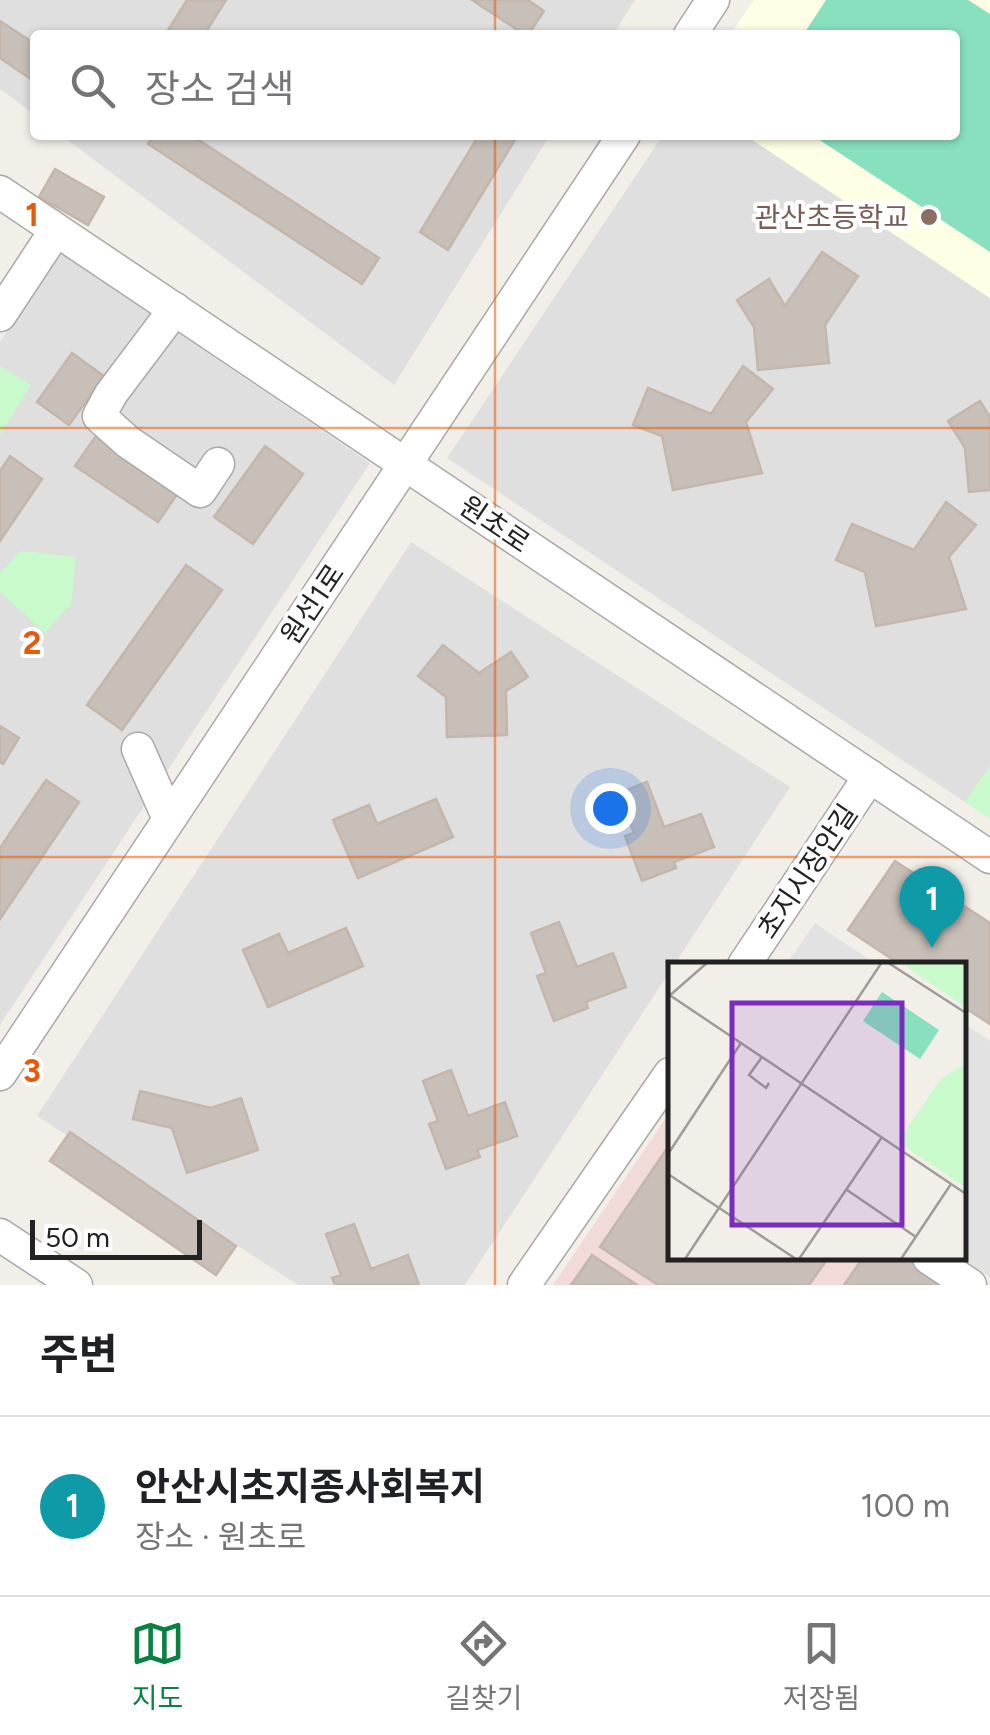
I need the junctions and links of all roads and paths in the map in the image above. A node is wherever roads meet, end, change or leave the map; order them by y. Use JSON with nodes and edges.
{"nodes":[{"id":1,"x":713,"y":0,"type":"edge"},
{"id":2,"x":693,"y":30,"type":"edge"},
{"id":3,"x":621,"y":140,"type":"edge"},
{"id":4,"x":0,"y":192,"type":"edge"},
{"id":5,"x":56,"y":230,"type":"junction"},
{"id":6,"x":175,"y":309,"type":"junction"},
{"id":7,"x":0,"y":315,"type":"edge"},
{"id":8,"x":218,"y":464,"type":"dead end"},
{"id":9,"x":405,"y":464,"type":"junction"},
{"id":10,"x":138,"y":749,"type":"dead end"},
{"id":11,"x":870,"y":776,"type":"junction"},
{"id":12,"x":169,"y":819,"type":"junction"},
{"id":13,"x":990,"y":857,"type":"edge"},
{"id":14,"x":746,"y":962,"type":"edge"},
{"id":15,"x":0,"y":1074,"type":"edge"},
{"id":16,"x":668,"y":1079,"type":"edge"},
{"id":17,"x":0,"y":1235,"type":"edge"},
{"id":18,"x":933,"y":1260,"type":"edge"},
{"id":19,"x":76,"y":1285,"type":"edge"},
{"id":20,"x":524,"y":1285,"type":"edge"},
{"id":21,"x":970,"y":1285,"type":"edge"}],
"edges":[{"from":1,"to":2,"type":"street"},
{"from":3,"to":9,"type":"street","name":"원선1로"},
{"from":4,"to":5,"type":"street","name":"원초로"},
{"from":5,"to":6,"type":"street","name":"원초로"},
{"from":5,"to":7,"type":"street"},
{"from":6,"to":8,"type":"street"},
{"from":6,"to":9,"type":"street","name":"원초로"},
{"from":9,"to":11,"type":"street","name":"원초로"},
{"from":9,"to":12,"type":"street","name":"원선1로"},
{"from":10,"to":12,"type":"street"},
{"from":11,"to":13,"type":"street","name":"원초로"},
{"from":11,"to":14,"type":"street","name":"초지시장안길"},
{"from":12,"to":15,"type":"street","name":"원선1로"},
{"from":16,"to":20,"type":"street"},
{"from":17,"to":19,"type":"street"},
{"from":18,"to":21,"type":"street"}]}
